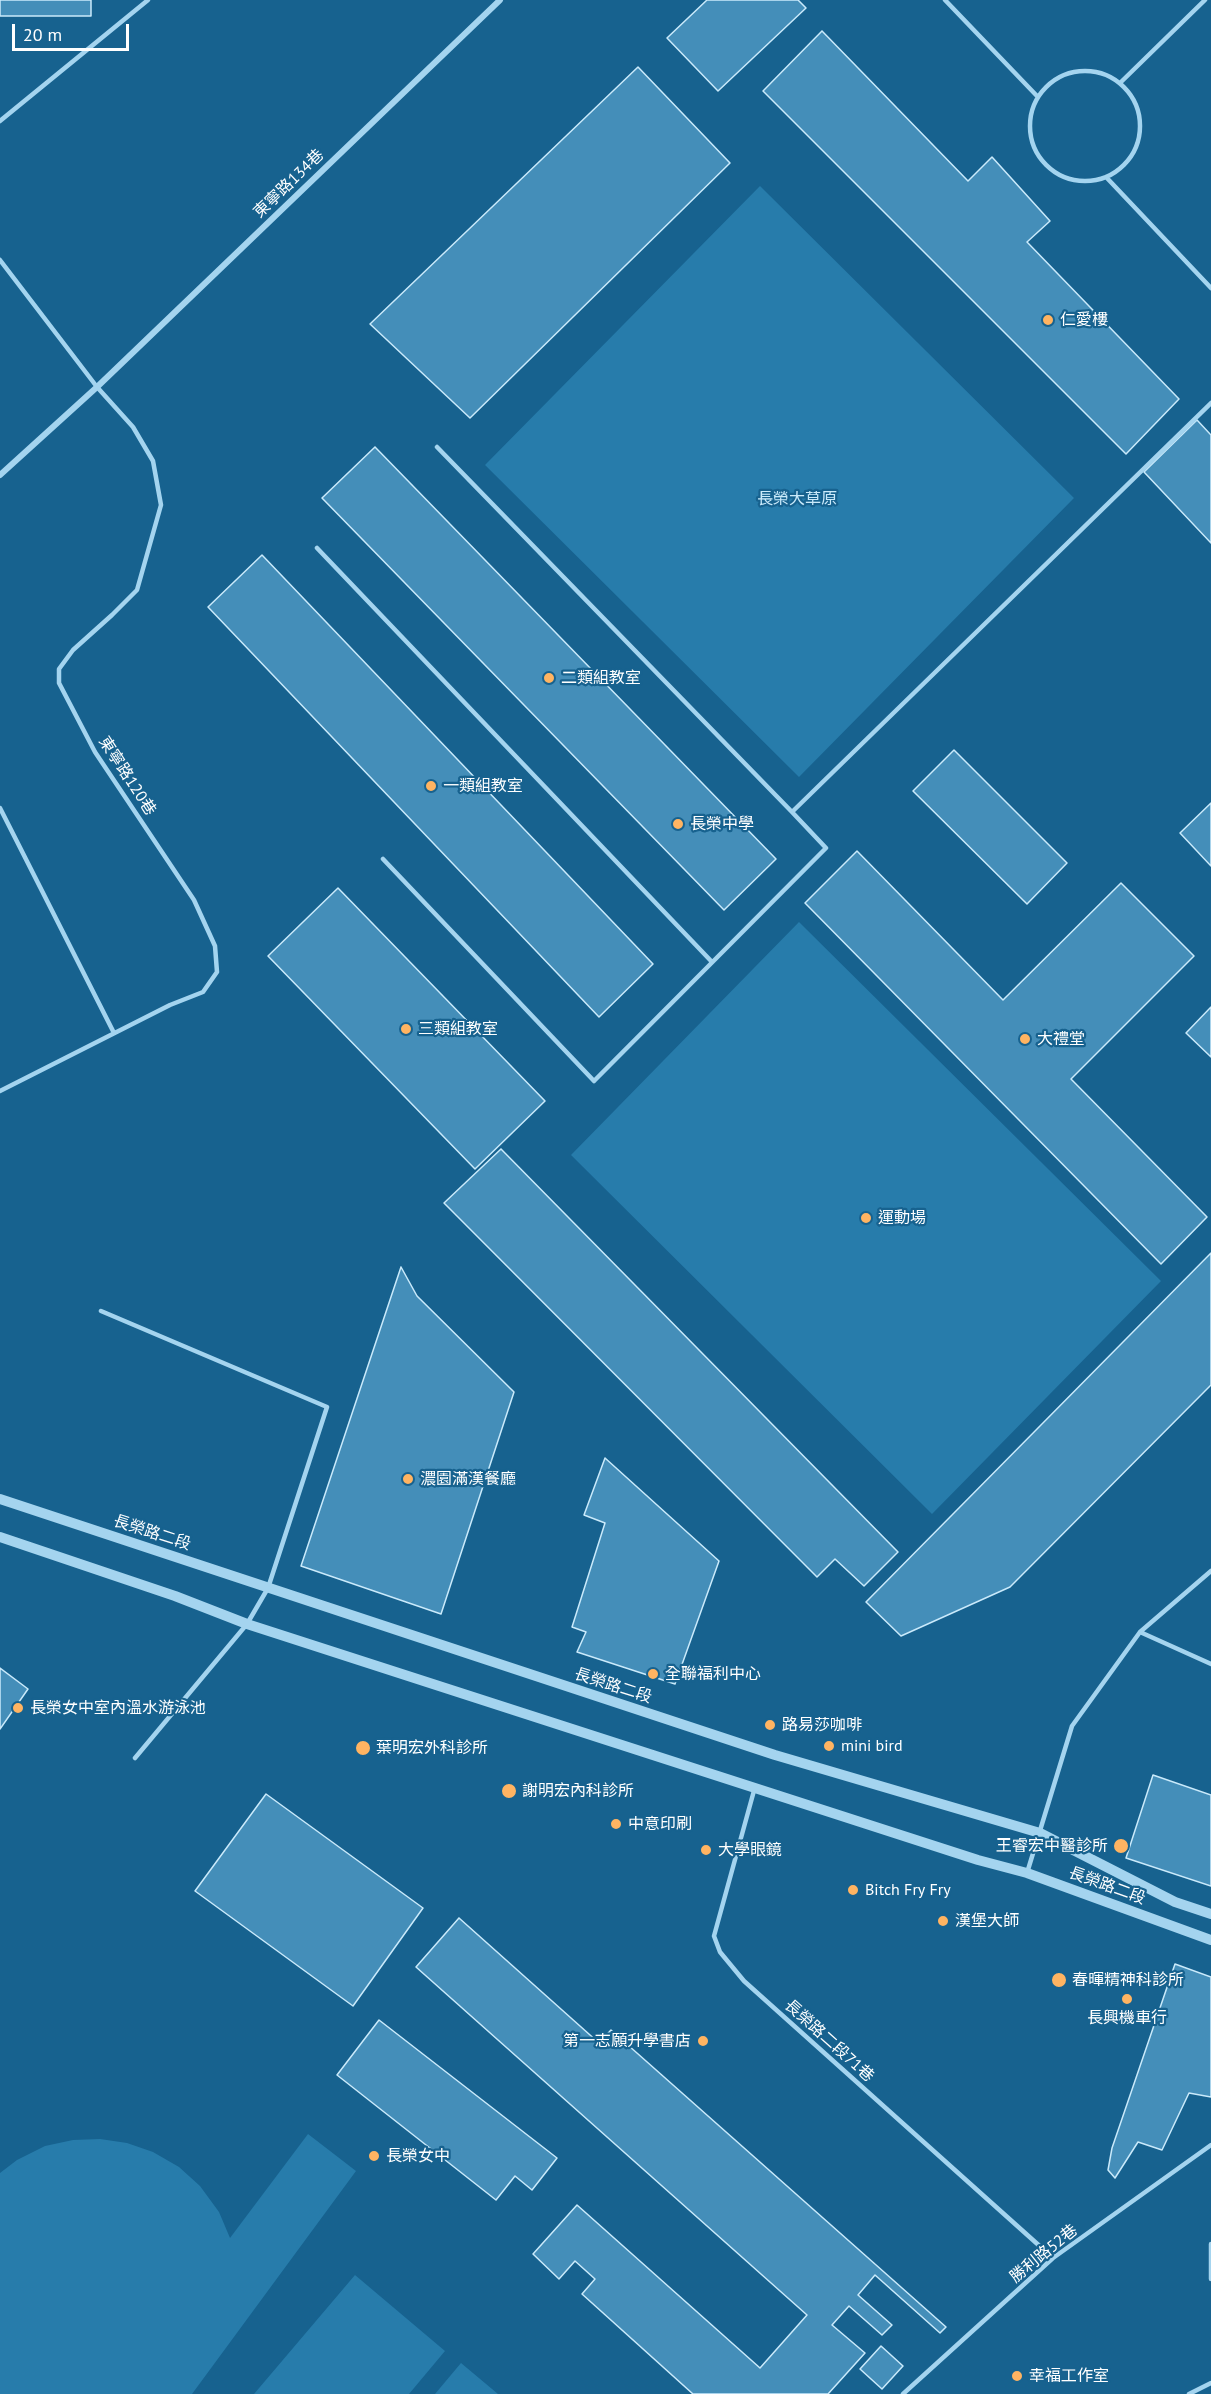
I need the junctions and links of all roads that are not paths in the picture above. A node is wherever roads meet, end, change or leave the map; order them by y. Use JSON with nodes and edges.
{"nodes":[{"id":1,"x":148,"y":0,"type":"edge"},
{"id":2,"x":500,"y":0,"type":"edge"},
{"id":3,"x":945,"y":0,"type":"edge"},
{"id":4,"x":1205,"y":0,"type":"edge"},
{"id":5,"x":1120,"y":83,"type":"junction"},
{"id":6,"x":1037,"y":96,"type":"junction"},
{"id":7,"x":0,"y":121,"type":"edge"},
{"id":8,"x":1106,"y":177,"type":"junction"},
{"id":9,"x":0,"y":260,"type":"edge"},
{"id":10,"x":1211,"y":288,"type":"edge"},
{"id":11,"x":97,"y":387,"type":"junction"},
{"id":12,"x":1211,"y":403,"type":"edge"},
{"id":13,"x":437,"y":447,"type":"dead end"},
{"id":14,"x":0,"y":475,"type":"edge"},
{"id":15,"x":317,"y":548,"type":"dead end"},
{"id":16,"x":0,"y":808,"type":"edge"},
{"id":17,"x":792,"y":812,"type":"junction"},
{"id":18,"x":383,"y":860,"type":"dead end"},
{"id":19,"x":712,"y":962,"type":"junction"},
{"id":20,"x":114,"y":1033,"type":"junction"},
{"id":21,"x":0,"y":1091,"type":"edge"},
{"id":22,"x":101,"y":1311,"type":"dead end"},
{"id":23,"x":0,"y":1499,"type":"edge"},
{"id":24,"x":0,"y":1537,"type":"edge"},
{"id":25,"x":1211,"y":1571,"type":"edge"},
{"id":26,"x":268,"y":1588,"type":"junction"},
{"id":27,"x":247,"y":1624,"type":"junction"},
{"id":28,"x":1140,"y":1632,"type":"junction"},
{"id":29,"x":1211,"y":1664,"type":"edge"},
{"id":30,"x":135,"y":1758,"type":"dead end"},
{"id":31,"x":755,"y":1787,"type":"junction"},
{"id":32,"x":1040,"y":1833,"type":"junction"},
{"id":33,"x":1027,"y":1873,"type":"junction"},
{"id":34,"x":1211,"y":1914,"type":"edge"},
{"id":35,"x":1211,"y":1940,"type":"edge"},
{"id":36,"x":1211,"y":2145,"type":"edge"},
{"id":37,"x":1211,"y":2244,"type":"edge"},
{"id":38,"x":1053,"y":2258,"type":"junction"},
{"id":39,"x":1211,"y":2279,"type":"edge"},
{"id":40,"x":1211,"y":2383,"type":"edge"},
{"id":41,"x":903,"y":2394,"type":"edge"},
{"id":42,"x":1189,"y":2394,"type":"edge"}],
"edges":[{"from":1,"to":7,"type":"lane"},
{"from":2,"to":11,"type":"street","name":"東寧路134巷"},
{"from":3,"to":6,"type":"lane"},
{"from":4,"to":5,"type":"lane"},
{"from":5,"to":6,"type":"lane"},
{"from":5,"to":8,"type":"lane"},
{"from":6,"to":8,"type":"lane"},
{"from":8,"to":10,"type":"lane"},
{"from":9,"to":11,"type":"lane"},
{"from":11,"to":14,"type":"street","name":"東寧路134巷"},
{"from":11,"to":20,"type":"lane","name":"東寧路120巷"},
{"from":12,"to":17,"type":"lane"},
{"from":13,"to":17,"type":"lane"},
{"from":15,"to":19,"type":"lane"},
{"from":16,"to":20,"type":"lane"},
{"from":17,"to":19,"type":"lane"},
{"from":18,"to":19,"type":"lane"},
{"from":20,"to":21,"type":"lane","name":"東寧路120巷"},
{"from":22,"to":26,"type":"lane"},
{"from":23,"to":26,"type":"street","name":"長榮路二段"},
{"from":24,"to":27,"type":"street","name":"長榮路二段"},
{"from":25,"to":28,"type":"lane"},
{"from":26,"to":27,"type":"lane"},
{"from":26,"to":32,"type":"street","name":"長榮路二段"},
{"from":27,"to":30,"type":"lane"},
{"from":27,"to":31,"type":"street","name":"長榮路二段"},
{"from":28,"to":29,"type":"lane"},
{"from":28,"to":32,"type":"lane"},
{"from":31,"to":33,"type":"street","name":"長榮路二段"},
{"from":31,"to":38,"type":"lane","name":"長榮路二段71巷"},
{"from":32,"to":33,"type":"lane"},
{"from":32,"to":34,"type":"street","name":"長榮路二段"},
{"from":33,"to":35,"type":"street","name":"長榮路二段"},
{"from":36,"to":38,"type":"lane","name":"勝利路52巷"},
{"from":37,"to":39,"type":"lane"},
{"from":38,"to":41,"type":"lane","name":"勝利路52巷"},
{"from":40,"to":42,"type":"lane"}]}
